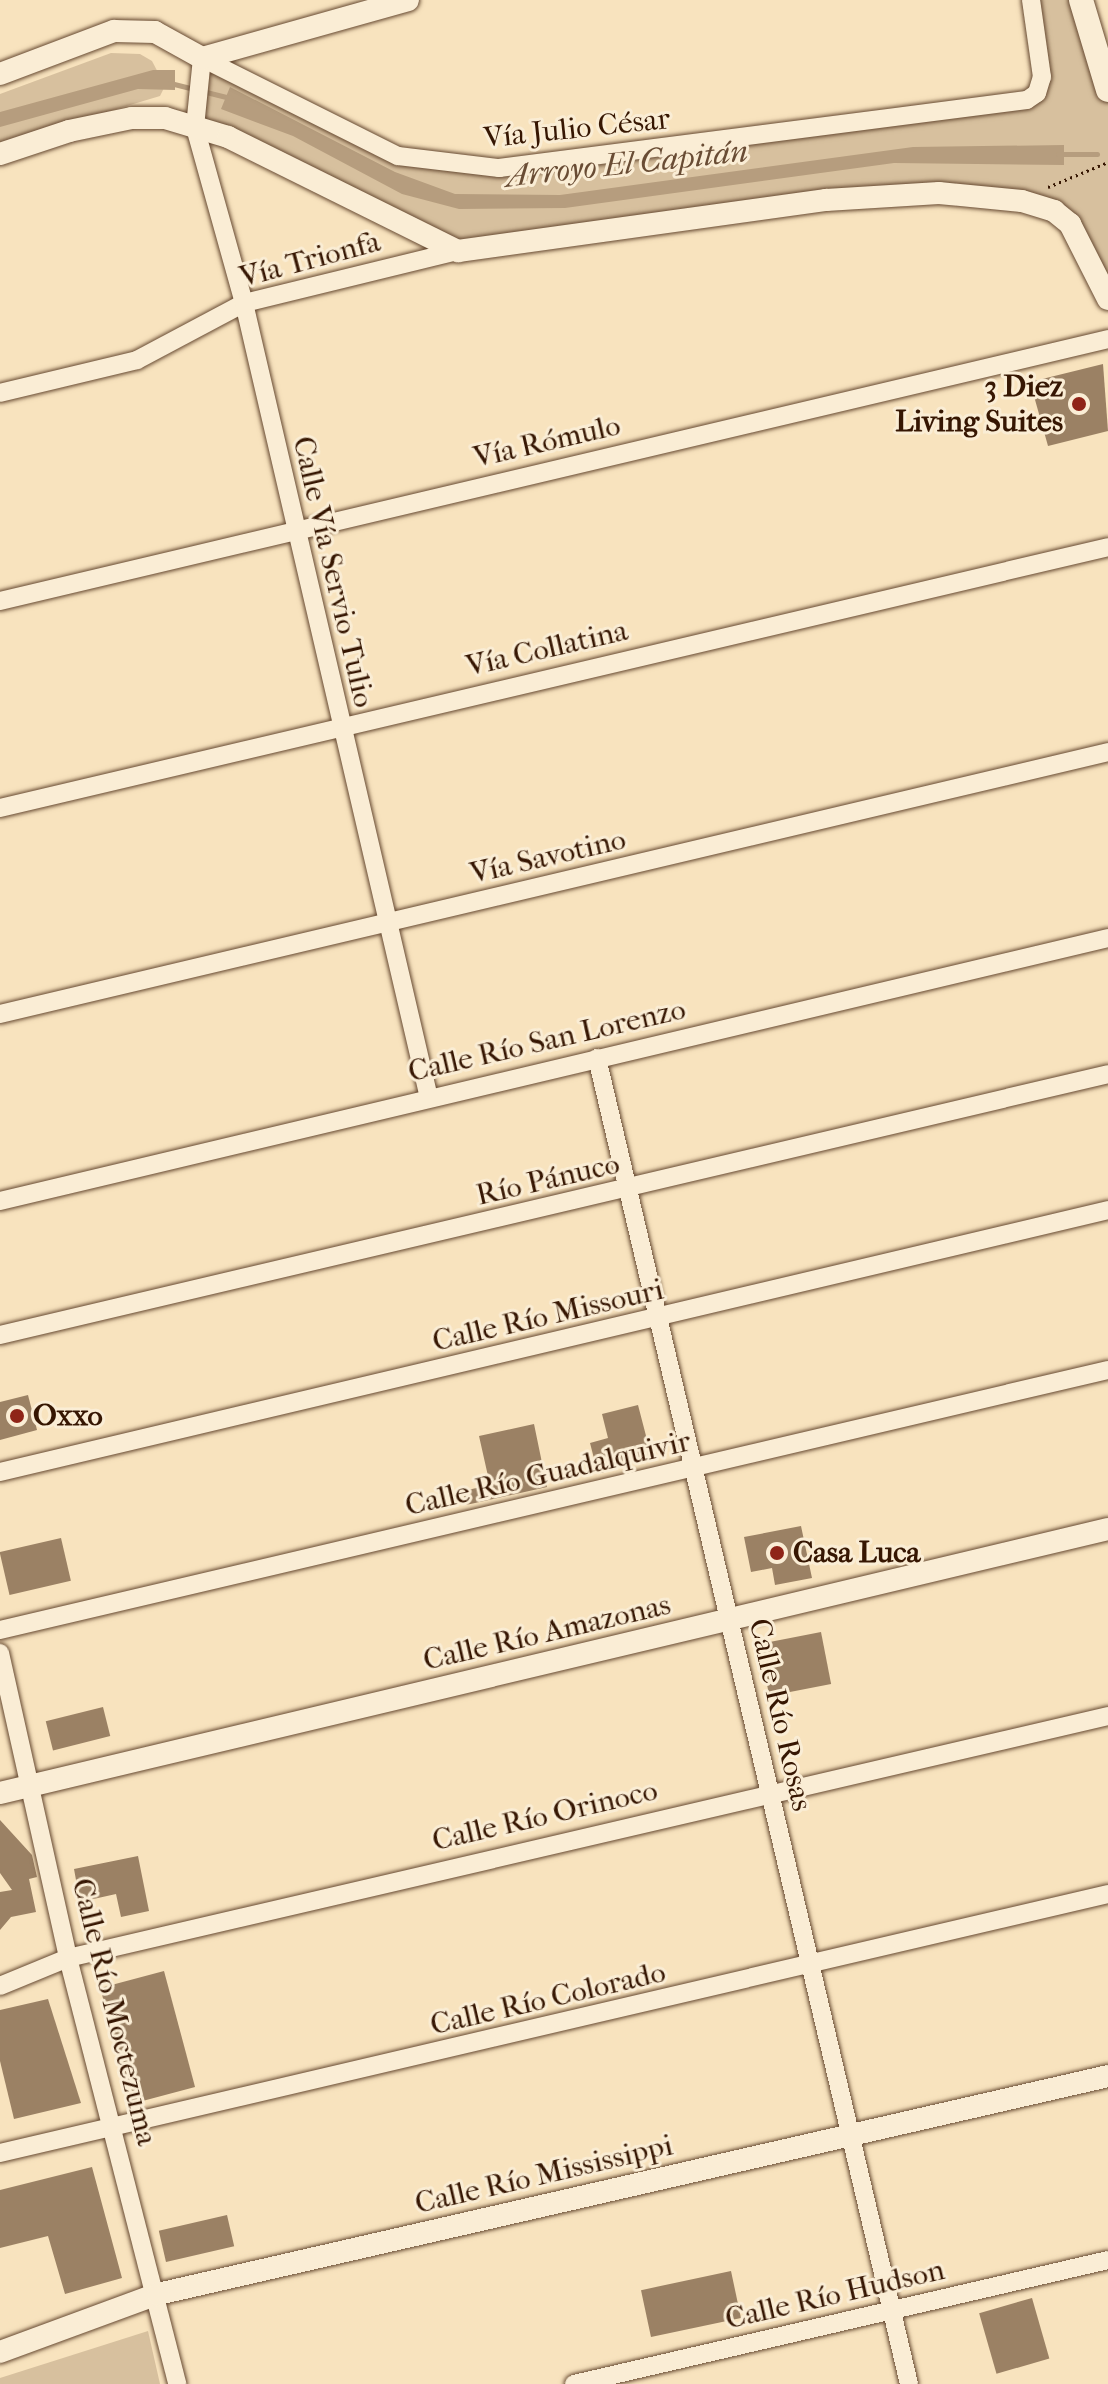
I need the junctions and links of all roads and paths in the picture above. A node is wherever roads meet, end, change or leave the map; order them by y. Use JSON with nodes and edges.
{"nodes":[{"id":1,"x":408,"y":0,"type":"edge"},
{"id":2,"x":1031,"y":0,"type":"edge"},
{"id":3,"x":1081,"y":0,"type":"edge"},
{"id":4,"x":202,"y":58,"type":"junction"},
{"id":5,"x":0,"y":74,"type":"edge"},
{"id":6,"x":1108,"y":90,"type":"edge"},
{"id":7,"x":195,"y":127,"type":"junction"},
{"id":8,"x":0,"y":154,"type":"edge"},
{"id":9,"x":1108,"y":162,"type":"edge"},
{"id":10,"x":1015,"y":200,"type":"junction"},
{"id":11,"x":458,"y":251,"type":"junction"},
{"id":12,"x":1108,"y":299,"type":"edge"},
{"id":13,"x":244,"y":303,"type":"junction"},
{"id":14,"x":1108,"y":339,"type":"edge"},
{"id":15,"x":0,"y":393,"type":"edge"},
{"id":16,"x":294,"y":530,"type":"junction"},
{"id":17,"x":1108,"y":547,"type":"edge"},
{"id":18,"x":0,"y":601,"type":"edge"},
{"id":19,"x":341,"y":726,"type":"junction"},
{"id":20,"x":1108,"y":752,"type":"edge"},
{"id":21,"x":0,"y":808,"type":"edge"},
{"id":22,"x":388,"y":924,"type":"junction"},
{"id":23,"x":1108,"y":938,"type":"edge"},
{"id":24,"x":0,"y":1014,"type":"edge"},
{"id":25,"x":597,"y":1058,"type":"junction"},
{"id":26,"x":1108,"y":1074,"type":"edge"},
{"id":27,"x":429,"y":1098,"type":"junction"},
{"id":28,"x":629,"y":1190,"type":"junction"},
{"id":29,"x":0,"y":1201,"type":"edge"},
{"id":30,"x":1108,"y":1210,"type":"edge"},
{"id":31,"x":659,"y":1320,"type":"junction"},
{"id":32,"x":0,"y":1335,"type":"edge"},
{"id":33,"x":1108,"y":1370,"type":"edge"},
{"id":34,"x":695,"y":1469,"type":"junction"},
{"id":35,"x":0,"y":1472,"type":"edge"},
{"id":36,"x":1108,"y":1529,"type":"edge"},
{"id":37,"x":729,"y":1621,"type":"junction"},
{"id":38,"x":0,"y":1630,"type":"edge"},
{"id":39,"x":0,"y":1653,"type":"edge"},
{"id":40,"x":1108,"y":1716,"type":"edge"},
{"id":41,"x":32,"y":1786,"type":"junction"},
{"id":42,"x":770,"y":1791,"type":"junction"},
{"id":43,"x":0,"y":1793,"type":"edge"},
{"id":44,"x":1108,"y":1894,"type":"edge"},
{"id":45,"x":68,"y":1958,"type":"junction"},
{"id":46,"x":810,"y":1966,"type":"junction"},
{"id":47,"x":0,"y":1986,"type":"edge"},
{"id":48,"x":1108,"y":2076,"type":"edge"},
{"id":49,"x":113,"y":2131,"type":"junction"},
{"id":50,"x":849,"y":2137,"type":"junction"},
{"id":51,"x":0,"y":2153,"type":"edge"},
{"id":52,"x":1108,"y":2260,"type":"edge"},
{"id":53,"x":158,"y":2294,"type":"junction"},
{"id":54,"x":892,"y":2311,"type":"junction"},
{"id":55,"x":0,"y":2352,"type":"edge"},
{"id":56,"x":177,"y":2384,"type":"edge"},
{"id":57,"x":574,"y":2384,"type":"edge"},
{"id":58,"x":909,"y":2384,"type":"edge"}],
"edges":[{"from":1,"to":4,"type":"street"},
{"from":2,"to":4,"type":"street","name":"Vía Julio César"},
{"from":3,"to":6,"type":"main road"},
{"from":4,"to":5,"type":"street"},
{"from":4,"to":7,"type":"street","name":"Calle Vía Servio Tulio"},
{"from":7,"to":8,"type":"street"},
{"from":7,"to":11,"type":"street"},
{"from":7,"to":13,"type":"street","name":"Calle Vía Servio Tulio"},
{"from":9,"to":10,"type":"path"},
{"from":10,"to":11,"type":"street"},
{"from":10,"to":12,"type":"street"},
{"from":11,"to":13,"type":"street","name":"Vía Trionfa"},
{"from":13,"to":15,"type":"street","name":"Vía Trionfa"},
{"from":13,"to":16,"type":"street","name":"Calle Vía Servio Tulio"},
{"from":14,"to":16,"type":"street","name":"Vía Rómulo"},
{"from":16,"to":18,"type":"street","name":"Vía Rómulo"},
{"from":16,"to":19,"type":"street","name":"Calle Vía Servio Tulio"},
{"from":17,"to":19,"type":"street","name":"Vía Collatina"},
{"from":19,"to":21,"type":"street","name":"Vía Collatina"},
{"from":19,"to":22,"type":"street","name":"Calle Vía Servio Tulio"},
{"from":20,"to":22,"type":"street","name":"Vía Savotino"},
{"from":22,"to":24,"type":"street","name":"Vía Savotino"},
{"from":22,"to":27,"type":"street","name":"Calle Vía Servio Tulio"},
{"from":23,"to":25,"type":"street","name":"Calle Río San Lorenzo"},
{"from":25,"to":27,"type":"street","name":"Calle Río San Lorenzo"},
{"from":25,"to":28,"type":"street","name":"Calle Río Rosas"},
{"from":26,"to":28,"type":"street","name":"Río Pánuco"},
{"from":27,"to":29,"type":"street","name":"Calle Río San Lorenzo"},
{"from":28,"to":31,"type":"street","name":"Calle Río Rosas"},
{"from":28,"to":32,"type":"street","name":"Río Pánuco"},
{"from":30,"to":31,"type":"street","name":"Calle Río Missouri"},
{"from":31,"to":34,"type":"street","name":"Calle Río Rosas"},
{"from":31,"to":35,"type":"street","name":"Calle Río Missouri"},
{"from":33,"to":34,"type":"street","name":"Calle Río Guadalquivir"},
{"from":34,"to":37,"type":"street","name":"Calle Río Rosas"},
{"from":34,"to":38,"type":"street","name":"Calle Río Guadalquivir"},
{"from":36,"to":37,"type":"street","name":"Calle Río Amazonas"},
{"from":37,"to":41,"type":"street","name":"Calle Río Amazonas"},
{"from":37,"to":42,"type":"street","name":"Calle Río Rosas"},
{"from":39,"to":41,"type":"street","name":"Calle Río Moctezuma"},
{"from":40,"to":42,"type":"street","name":"Calle Río Orinoco"},
{"from":41,"to":43,"type":"street","name":"Calle Río Amazonas"},
{"from":41,"to":45,"type":"street","name":"Calle Río Moctezuma"},
{"from":42,"to":45,"type":"street","name":"Calle Río Orinoco"},
{"from":42,"to":46,"type":"street","name":"Calle Río Rosas"},
{"from":44,"to":46,"type":"street","name":"Calle Río Colorado"},
{"from":45,"to":47,"type":"street","name":"Calle Río Orinoco"},
{"from":45,"to":49,"type":"street","name":"Calle Río Moctezuma"},
{"from":46,"to":49,"type":"street","name":"Calle Río Colorado"},
{"from":46,"to":50,"type":"street","name":"Calle Río Rosas"},
{"from":48,"to":50,"type":"street","name":"Calle Río Mississippi"},
{"from":49,"to":51,"type":"street","name":"Calle Río Colorado"},
{"from":49,"to":53,"type":"street","name":"Calle Río Moctezuma"},
{"from":50,"to":53,"type":"street","name":"Calle Río Mississippi"},
{"from":50,"to":54,"type":"street","name":"Calle Río Rosas"},
{"from":52,"to":54,"type":"street","name":"Calle Río Hudson"},
{"from":53,"to":55,"type":"street","name":"Calle Río Mississippi"},
{"from":53,"to":56,"type":"street","name":"Calle Río Moctezuma"},
{"from":54,"to":57,"type":"street","name":"Calle Río Hudson"},
{"from":54,"to":58,"type":"street","name":"Calle Río Rosas"}]}
